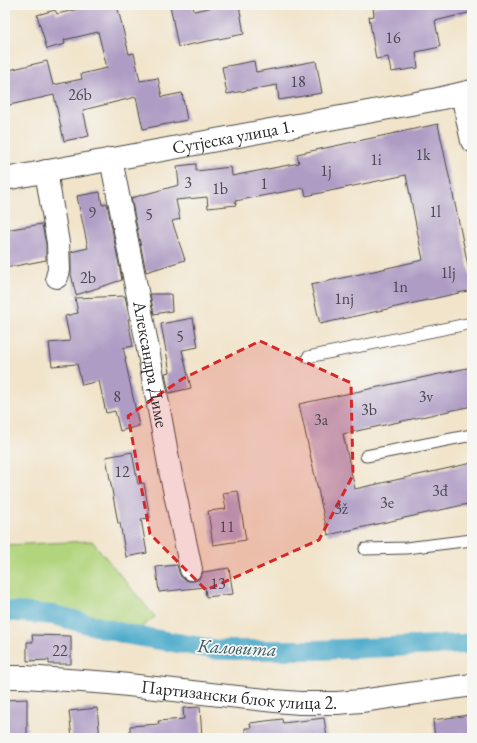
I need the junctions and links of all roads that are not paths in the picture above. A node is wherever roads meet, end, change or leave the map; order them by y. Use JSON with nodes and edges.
{"nodes":[{"id":1,"x":467,"y":93,"type":"edge"},
{"id":2,"x":472,"y":141,"type":"edge"},
{"id":3,"x":111,"y":159,"type":"junction"},
{"id":4,"x":46,"y":171,"type":"junction"},
{"id":5,"x":5,"y":179,"type":"edge"},
{"id":6,"x":57,"y":277,"type":"dead end"},
{"id":7,"x":472,"y":323,"type":"edge"},
{"id":8,"x":308,"y":357,"type":"dead end"},
{"id":9,"x":472,"y":435,"type":"edge"},
{"id":10,"x":366,"y":456,"type":"dead end"},
{"id":11,"x":472,"y":540,"type":"edge"},
{"id":12,"x":365,"y":549,"type":"dead end"},
{"id":13,"x":191,"y":570,"type":"dead end"},
{"id":14,"x":5,"y":677,"type":"edge"},
{"id":15,"x":472,"y":685,"type":"edge"}],
"edges":[{"from":1,"to":2,"type":"street","name":"Сутјеска улица 1."},
{"from":1,"to":3,"type":"street","name":"Сутјеска улица 1."},
{"from":3,"to":4,"type":"street","name":"Сутјеска улица 1."},
{"from":3,"to":13,"type":"street","name":"Александра Диме"},
{"from":4,"to":5,"type":"street","name":"Сутјеска улица 1."},
{"from":4,"to":6,"type":"street"},
{"from":7,"to":8,"type":"lane"},
{"from":9,"to":10,"type":"lane"},
{"from":11,"to":12,"type":"lane"},
{"from":14,"to":15,"type":"street","name":"Партизански блок улица 2."}]}
